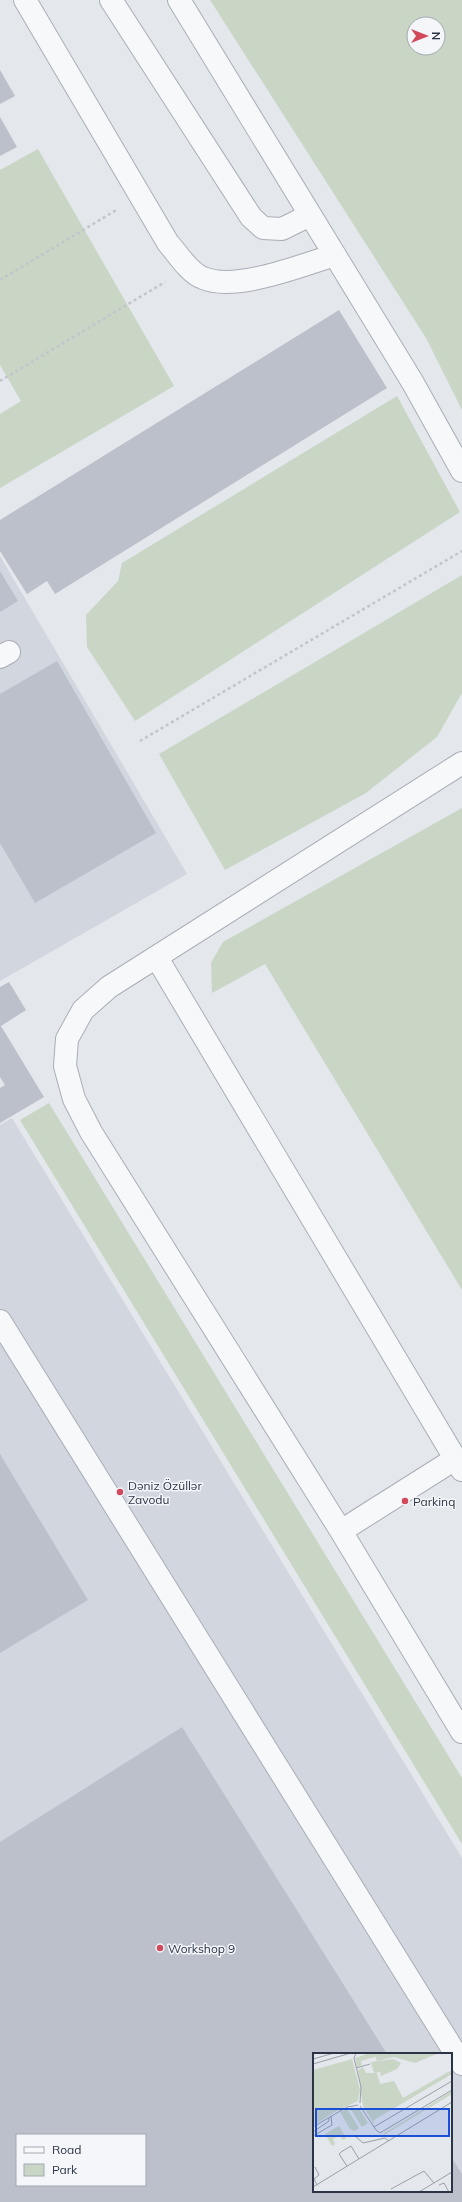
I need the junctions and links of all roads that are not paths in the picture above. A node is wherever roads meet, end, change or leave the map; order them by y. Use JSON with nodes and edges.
{"nodes":[{"id":1,"x":25,"y":0,"type":"edge"},
{"id":2,"x":111,"y":0,"type":"edge"},
{"id":3,"x":179,"y":0,"type":"edge"},
{"id":4,"x":310,"y":215,"type":"junction"},
{"id":5,"x":335,"y":255,"type":"junction"},
{"id":6,"x":462,"y":471,"type":"edge"},
{"id":7,"x":462,"y":763,"type":"edge"},
{"id":8,"x":156,"y":958,"type":"junction"},
{"id":9,"x":0,"y":1321,"type":"edge"},
{"id":10,"x":459,"y":1464,"type":"edge"},
{"id":11,"x":341,"y":1531,"type":"junction"},
{"id":12,"x":462,"y":1732,"type":"edge"},
{"id":13,"x":462,"y":2064,"type":"edge"}],
"edges":[{"from":1,"to":5,"type":"street"},
{"from":2,"to":4,"type":"street"},
{"from":3,"to":4,"type":"street"},
{"from":4,"to":5,"type":"street"},
{"from":5,"to":6,"type":"street"},
{"from":7,"to":8,"type":"street"},
{"from":8,"to":10,"type":"street"},
{"from":8,"to":11,"type":"street"},
{"from":9,"to":13,"type":"street"},
{"from":10,"to":11,"type":"street"},
{"from":11,"to":12,"type":"street"}]}
